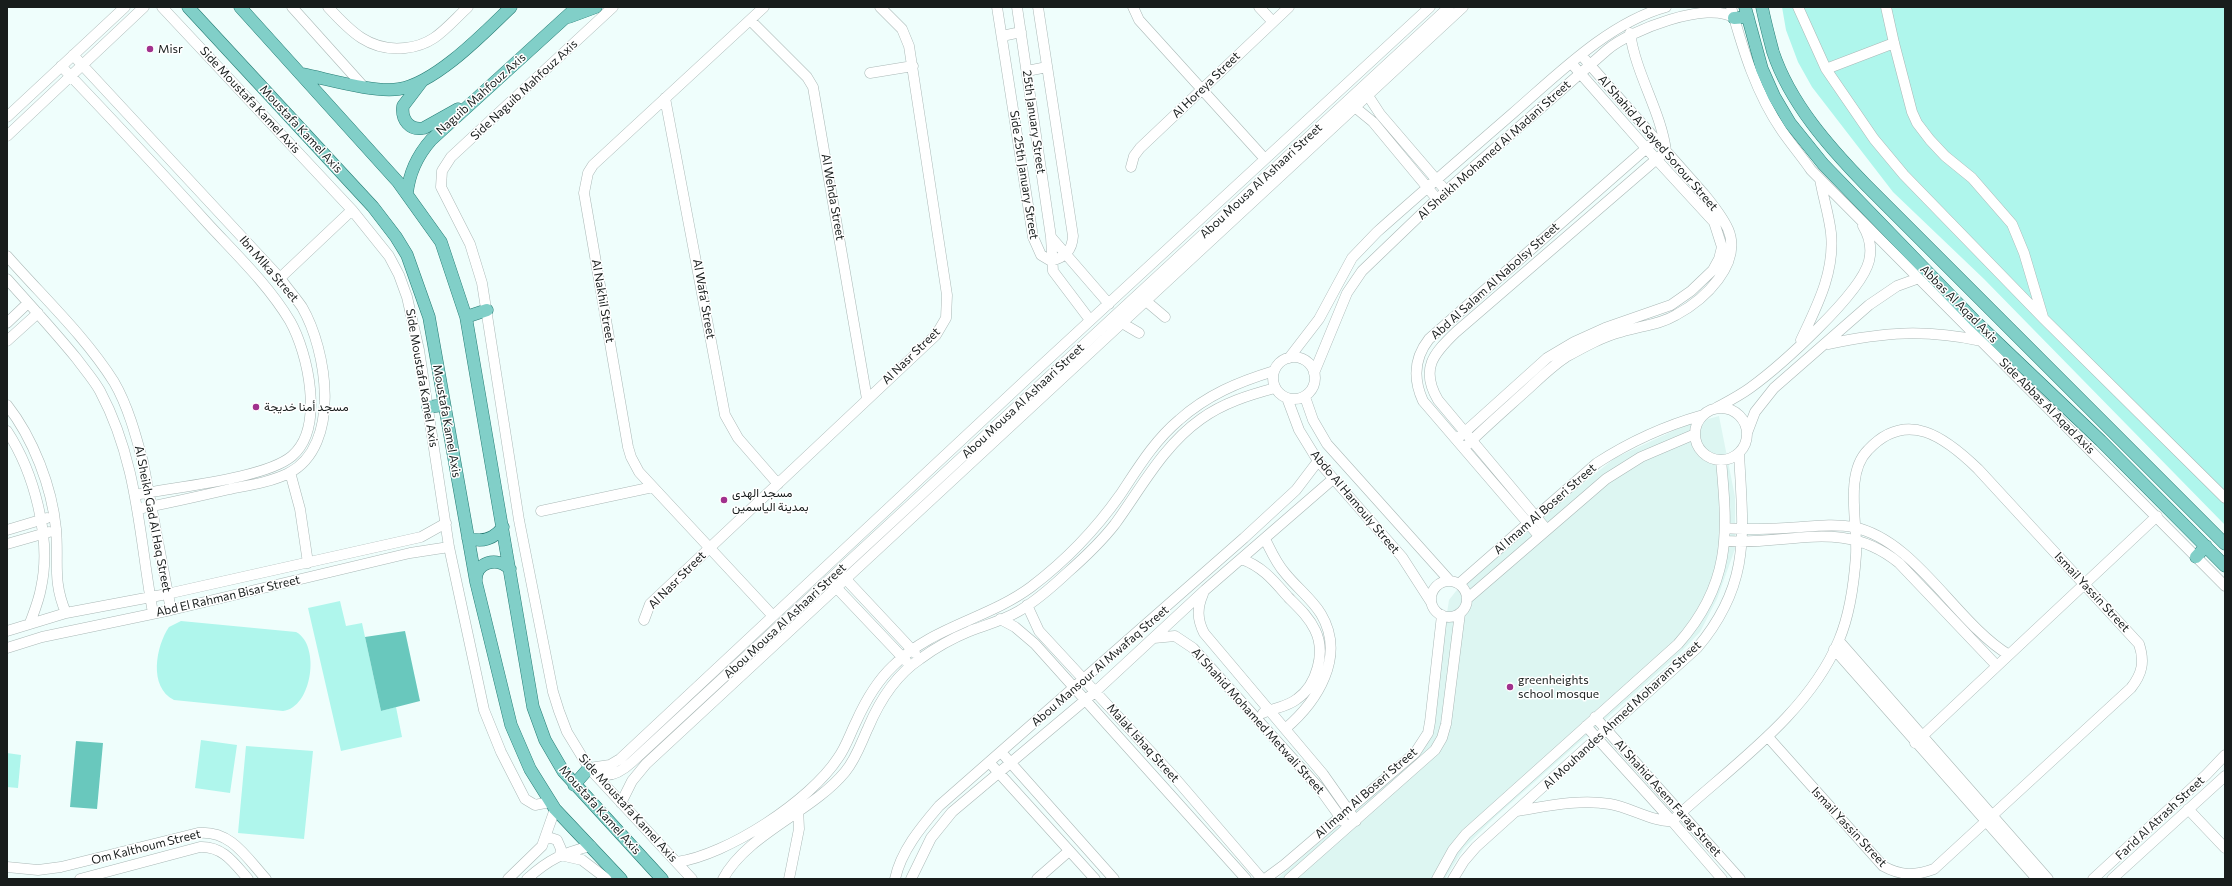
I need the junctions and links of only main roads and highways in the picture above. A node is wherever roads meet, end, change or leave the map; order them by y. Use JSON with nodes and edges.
{"nodes":[{"id":1,"x":188,"y":7,"type":"edge"},
{"id":2,"x":240,"y":7,"type":"edge"},
{"id":3,"x":577,"y":7,"type":"edge"},
{"id":4,"x":596,"y":7,"type":"edge"},
{"id":5,"x":1762,"y":7,"type":"edge"},
{"id":6,"x":511,"y":8,"type":"edge"},
{"id":7,"x":1733,"y":12,"type":"edge"},
{"id":8,"x":1746,"y":12,"type":"edge"},
{"id":9,"x":252,"y":13,"type":"edge"},
{"id":10,"x":564,"y":19,"type":"junction"},
{"id":11,"x":302,"y":74,"type":"junction"},
{"id":12,"x":426,"y":77,"type":"junction"},
{"id":13,"x":474,"y":100,"type":"junction"},
{"id":14,"x":407,"y":194,"type":"junction"},
{"id":15,"x":487,"y":310,"type":"road end"},
{"id":16,"x":466,"y":317,"type":"junction"},
{"id":17,"x":444,"y":405,"type":"junction"},
{"id":18,"x":428,"y":407,"type":"road end"},
{"id":19,"x":2100,"y":421,"type":"junction"},
{"id":20,"x":2089,"y":429,"type":"junction"},
{"id":21,"x":2124,"y":444,"type":"junction"},
{"id":22,"x":2120,"y":460,"type":"junction"},
{"id":23,"x":503,"y":527,"type":"junction"},
{"id":24,"x":468,"y":538,"type":"junction"},
{"id":25,"x":2225,"y":544,"type":"edge"},
{"id":26,"x":2206,"y":546,"type":"junction"},
{"id":27,"x":2196,"y":556,"type":"road end"},
{"id":28,"x":2225,"y":566,"type":"edge"},
{"id":29,"x":510,"y":569,"type":"junction"},
{"id":30,"x":476,"y":582,"type":"junction"},
{"id":31,"x":589,"y":768,"type":"road end"},
{"id":32,"x":574,"y":785,"type":"junction"},
{"id":33,"x":621,"y":879,"type":"edge"},
{"id":34,"x":662,"y":879,"type":"edge"}],
"edges":[{"from":1,"to":17,"type":"main road","name":"Moustafa Kamel Axis"},
{"from":2,"to":9,"type":"main road","name":"Moustafa Kamel Axis"},
{"from":3,"to":10,"type":"main road","name":"Naguib Mahfouz Axis"},
{"from":4,"to":10,"type":"main road"},
{"from":5,"to":19,"type":"main road","name":"Abbas Al Aqad Axis"},
{"from":6,"to":12,"type":"main road"},
{"from":7,"to":8,"type":"main road"},
{"from":8,"to":20,"type":"main road","name":"Abbas Al Aqad Axis"},
{"from":9,"to":11,"type":"main road","name":"Moustafa Kamel Axis"},
{"from":10,"to":13,"type":"main road","name":"Naguib Mahfouz Axis"},
{"from":11,"to":12,"type":"main road"},
{"from":11,"to":14,"type":"main road","name":"Moustafa Kamel Axis"},
{"from":12,"to":13,"type":"main road"},
{"from":13,"to":14,"type":"main road","name":"Naguib Mahfouz Axis"},
{"from":14,"to":16,"type":"main road","name":"Moustafa Kamel Axis"},
{"from":15,"to":16,"type":"main road"},
{"from":16,"to":23,"type":"main road","name":"Moustafa Kamel Axis"},
{"from":17,"to":18,"type":"main road"},
{"from":17,"to":24,"type":"main road","name":"Moustafa Kamel Axis"},
{"from":19,"to":20,"type":"main road"},
{"from":19,"to":21,"type":"main road","name":"Abbas Al Aqad Axis"},
{"from":20,"to":22,"type":"main road","name":"Abbas Al Aqad Axis"},
{"from":21,"to":22,"type":"main road"},
{"from":21,"to":25,"type":"main road","name":"Abbas Al Aqad Axis"},
{"from":22,"to":26,"type":"main road","name":"Abbas Al Aqad Axis"},
{"from":23,"to":24,"type":"main road"},
{"from":23,"to":29,"type":"main road","name":"Moustafa Kamel Axis"},
{"from":24,"to":30,"type":"main road","name":"Moustafa Kamel Axis"},
{"from":26,"to":27,"type":"main road"},
{"from":26,"to":28,"type":"main road","name":"Abbas Al Aqad Axis"},
{"from":29,"to":30,"type":"main road"},
{"from":29,"to":32,"type":"main road","name":"Moustafa Kamel Axis"},
{"from":30,"to":33,"type":"main road","name":"Moustafa Kamel Axis"},
{"from":31,"to":32,"type":"main road"},
{"from":32,"to":34,"type":"main road","name":"Moustafa Kamel Axis"}]}
